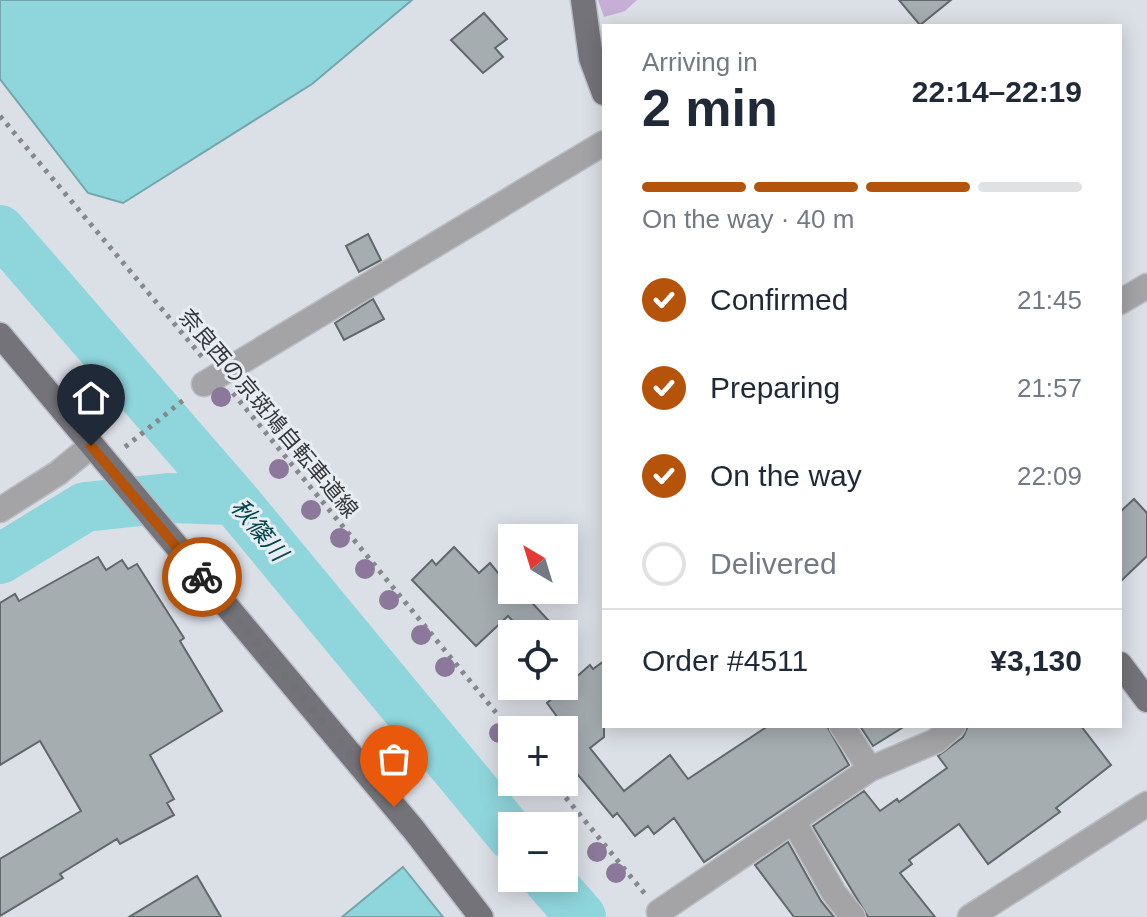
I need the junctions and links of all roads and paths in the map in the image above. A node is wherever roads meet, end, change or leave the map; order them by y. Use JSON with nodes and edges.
{"nodes":[{"id":1,"x":583,"y":0,"type":"edge"},
{"id":2,"x":602,"y":88,"type":"edge"},
{"id":3,"x":0,"y":116,"type":"edge"},
{"id":4,"x":602,"y":144,"type":"edge"},
{"id":5,"x":1147,"y":286,"type":"edge"},
{"id":6,"x":1122,"y":301,"type":"edge"},
{"id":7,"x":0,"y":335,"type":"edge"},
{"id":8,"x":210,"y":379,"type":"junction"},
{"id":9,"x":107,"y":452,"type":"junction"},
{"id":10,"x":0,"y":510,"type":"edge"},
{"id":11,"x":1122,"y":667,"type":"edge"},
{"id":12,"x":1147,"y":700,"type":"edge"},
{"id":13,"x":498,"y":716,"type":"edge"},
{"id":14,"x":843,"y":728,"type":"edge"},
{"id":15,"x":951,"y":728,"type":"edge"},
{"id":16,"x":870,"y":769,"type":"junction"},
{"id":17,"x":564,"y":796,"type":"edge"},
{"id":18,"x":1147,"y":804,"type":"edge"},
{"id":19,"x":794,"y":822,"type":"junction"},
{"id":20,"x":659,"y":912,"type":"joint"},
{"id":21,"x":481,"y":917,"type":"edge"},
{"id":22,"x":853,"y":917,"type":"edge"},
{"id":23,"x":970,"y":917,"type":"edge"}],
"edges":[{"from":1,"to":2,"type":"main road"},
{"from":3,"to":8,"type":"path","name":"奈良西の京斑鳩自転車道線"},
{"from":4,"to":8,"type":"street"},
{"from":5,"to":6,"type":"street"},
{"from":7,"to":9,"type":"main road"},
{"from":8,"to":9,"type":"path"},
{"from":8,"to":13,"type":"path","name":"奈良西の京斑鳩自転車道線"},
{"from":9,"to":10,"type":"street"},
{"from":9,"to":21,"type":"main road"},
{"from":11,"to":12,"type":"main road"},
{"from":14,"to":16,"type":"street"},
{"from":15,"to":16,"type":"street"},
{"from":16,"to":19,"type":"street"},
{"from":17,"to":20,"type":"path"},
{"from":18,"to":23,"type":"street"},
{"from":19,"to":20,"type":"street"},
{"from":19,"to":22,"type":"street"}]}
